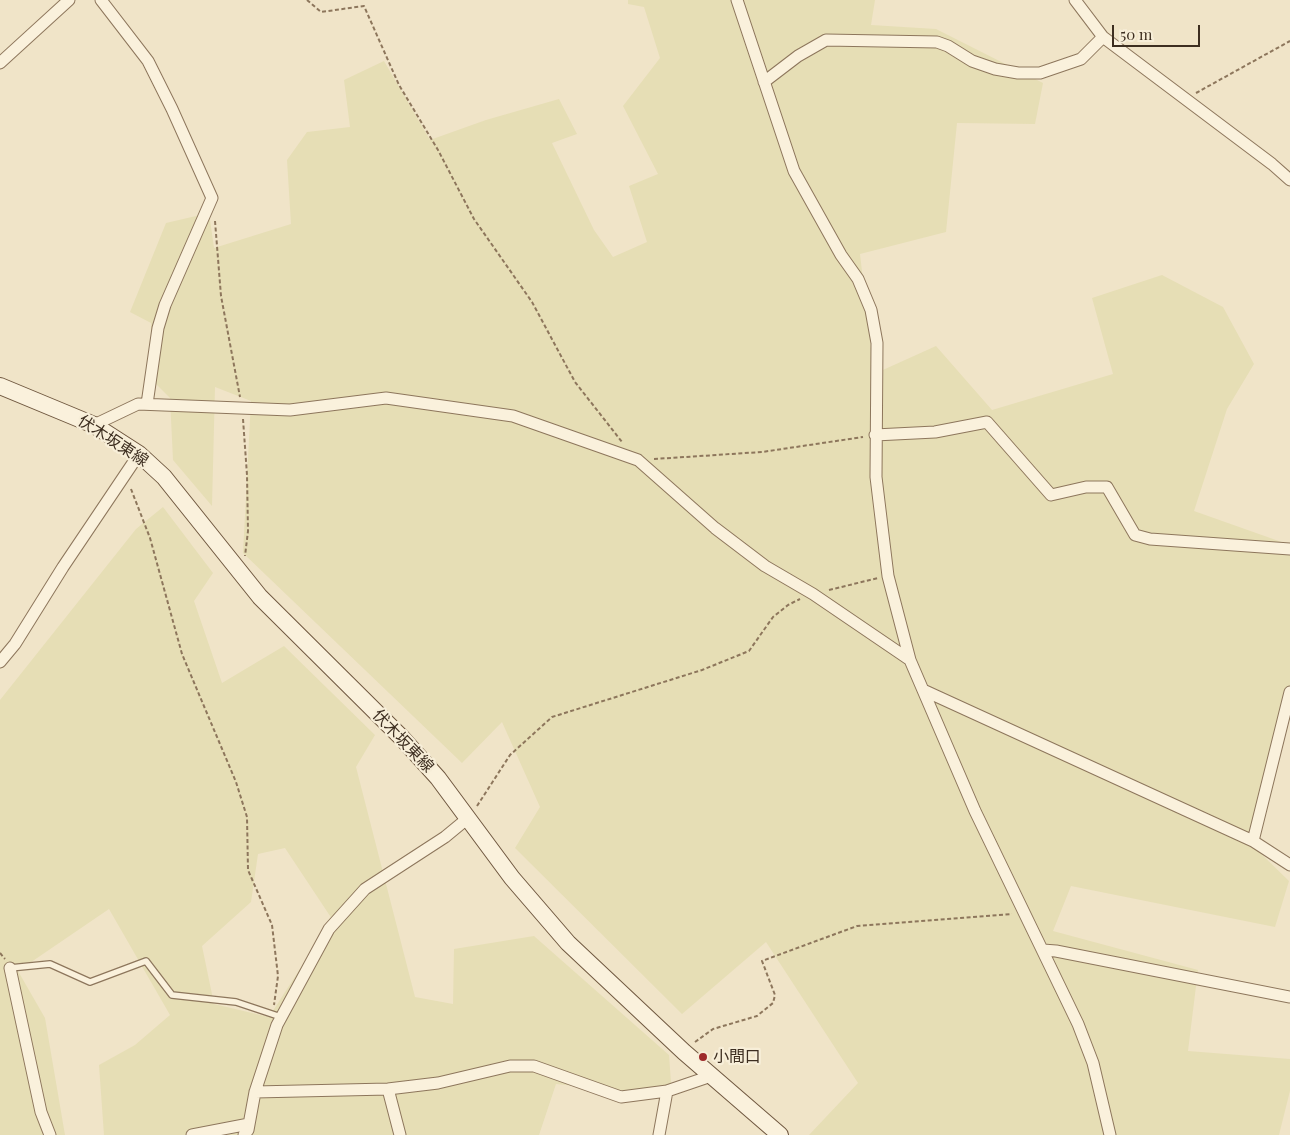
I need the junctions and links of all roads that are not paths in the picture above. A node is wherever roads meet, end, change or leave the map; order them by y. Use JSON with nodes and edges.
{"nodes":[{"id":1,"x":69,"y":0,"type":"edge"},
{"id":2,"x":101,"y":0,"type":"edge"},
{"id":3,"x":737,"y":0,"type":"edge"},
{"id":4,"x":1075,"y":0,"type":"edge"},
{"id":5,"x":1103,"y":37,"type":"junction"},
{"id":6,"x":0,"y":63,"type":"edge"},
{"id":7,"x":764,"y":82,"type":"junction"},
{"id":8,"x":1290,"y":180,"type":"edge"},
{"id":9,"x":0,"y":386,"type":"edge"},
{"id":10,"x":147,"y":404,"type":"junction"},
{"id":11,"x":94,"y":425,"type":"junction"},
{"id":12,"x":876,"y":435,"type":"junction"},
{"id":13,"x":140,"y":454,"type":"junction"},
{"id":14,"x":1290,"y":549,"type":"edge"},
{"id":15,"x":910,"y":660,"type":"junction"},
{"id":16,"x":0,"y":662,"type":"edge"},
{"id":17,"x":922,"y":690,"type":"junction"},
{"id":18,"x":1290,"y":692,"type":"edge"},
{"id":19,"x":468,"y":818,"type":"junction"},
{"id":20,"x":1253,"y":841,"type":"junction"},
{"id":21,"x":1290,"y":865,"type":"edge"},
{"id":22,"x":1043,"y":950,"type":"junction"},
{"id":23,"x":10,"y":968,"type":"joint"},
{"id":24,"x":1290,"y":997,"type":"edge"},
{"id":25,"x":277,"y":1016,"type":"junction"},
{"id":26,"x":711,"y":1076,"type":"junction"},
{"id":27,"x":388,"y":1089,"type":"junction"},
{"id":28,"x":667,"y":1091,"type":"junction"},
{"id":29,"x":255,"y":1092,"type":"junction"},
{"id":30,"x":249,"y":1124,"type":"junction"},
{"id":31,"x":50,"y":1135,"type":"edge"},
{"id":32,"x":192,"y":1135,"type":"edge"},
{"id":33,"x":244,"y":1135,"type":"edge"},
{"id":34,"x":400,"y":1135,"type":"edge"},
{"id":35,"x":658,"y":1135,"type":"edge"},
{"id":36,"x":780,"y":1135,"type":"edge"},
{"id":37,"x":1110,"y":1135,"type":"edge"}],
"edges":[{"from":1,"to":6,"type":"street"},
{"from":2,"to":10,"type":"street"},
{"from":3,"to":7,"type":"street"},
{"from":4,"to":5,"type":"street"},
{"from":5,"to":7,"type":"street"},
{"from":5,"to":8,"type":"street"},
{"from":7,"to":12,"type":"street"},
{"from":9,"to":11,"type":"main road","name":"伏木坂東線"},
{"from":10,"to":11,"type":"street"},
{"from":10,"to":15,"type":"street"},
{"from":11,"to":13,"type":"main road","name":"伏木坂東線"},
{"from":12,"to":14,"type":"street"},
{"from":12,"to":15,"type":"street"},
{"from":13,"to":16,"type":"street"},
{"from":13,"to":19,"type":"main road","name":"伏木坂東線"},
{"from":15,"to":17,"type":"street"},
{"from":17,"to":20,"type":"street"},
{"from":17,"to":22,"type":"street"},
{"from":18,"to":20,"type":"street"},
{"from":19,"to":25,"type":"street"},
{"from":19,"to":26,"type":"main road","name":"伏木坂東線"},
{"from":20,"to":21,"type":"street"},
{"from":22,"to":24,"type":"street"},
{"from":22,"to":37,"type":"street"},
{"from":23,"to":25,"type":"lane"},
{"from":23,"to":31,"type":"street"},
{"from":25,"to":29,"type":"street"},
{"from":26,"to":28,"type":"street"},
{"from":26,"to":36,"type":"main road","name":"伏木坂東線"},
{"from":27,"to":28,"type":"street"},
{"from":27,"to":29,"type":"street"},
{"from":27,"to":34,"type":"street"},
{"from":28,"to":35,"type":"street"},
{"from":29,"to":30,"type":"street"},
{"from":30,"to":32,"type":"street"},
{"from":30,"to":33,"type":"street"}]}
